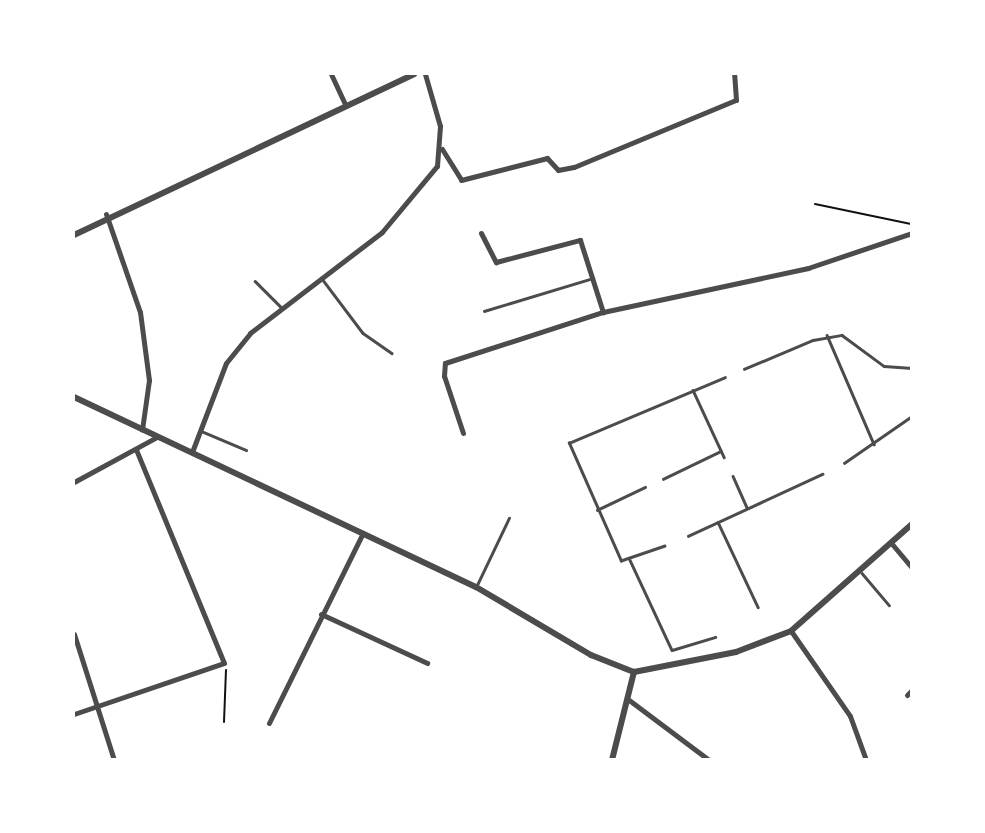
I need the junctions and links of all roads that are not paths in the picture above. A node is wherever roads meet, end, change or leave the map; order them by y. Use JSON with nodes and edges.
{"nodes":[{"id":1,"x":331,"y":74,"type":"edge"},
{"id":2,"x":414,"y":74,"type":"edge"},
{"id":3,"x":425,"y":74,"type":"edge"},
{"id":4,"x":734,"y":74,"type":"edge"},
{"id":5,"x":346,"y":106,"type":"junction"},
{"id":6,"x":442,"y":149,"type":"junction"},
{"id":7,"x":106,"y":214,"type":"junction"},
{"id":8,"x":481,"y":233,"type":"dead end"},
{"id":9,"x":912,"y":233,"type":"edge"},
{"id":10,"x":74,"y":235,"type":"edge"},
{"id":11,"x":321,"y":277,"type":"junction"},
{"id":12,"x":593,"y":278,"type":"junction"},
{"id":13,"x":255,"y":281,"type":"dead end"},
{"id":14,"x":282,"y":308,"type":"junction"},
{"id":15,"x":484,"y":311,"type":"dead end"},
{"id":16,"x":603,"y":312,"type":"junction"},
{"id":17,"x":827,"y":335,"type":"junction"},
{"id":18,"x":393,"y":354,"type":"dead end"},
{"id":19,"x":912,"y":368,"type":"edge"},
{"id":20,"x":744,"y":369,"type":"dead end"},
{"id":21,"x":725,"y":377,"type":"dead end"},
{"id":22,"x":693,"y":390,"type":"junction"},
{"id":23,"x":74,"y":397,"type":"edge"},
{"id":24,"x":912,"y":416,"type":"edge"},
{"id":25,"x":142,"y":430,"type":"junction"},
{"id":26,"x":200,"y":430,"type":"junction"},
{"id":27,"x":463,"y":433,"type":"dead end"},
{"id":28,"x":157,"y":437,"type":"junction"},
{"id":29,"x":874,"y":444,"type":"junction"},
{"id":30,"x":136,"y":450,"type":"junction"},
{"id":31,"x":246,"y":450,"type":"dead end"},
{"id":32,"x":721,"y":451,"type":"junction"},
{"id":33,"x":192,"y":452,"type":"junction"},
{"id":34,"x":724,"y":457,"type":"dead end"},
{"id":35,"x":844,"y":463,"type":"dead end"},
{"id":36,"x":822,"y":474,"type":"dead end"},
{"id":37,"x":733,"y":476,"type":"dead end"},
{"id":38,"x":663,"y":479,"type":"dead end"},
{"id":39,"x":74,"y":482,"type":"edge"},
{"id":40,"x":645,"y":487,"type":"dead end"},
{"id":41,"x":747,"y":508,"type":"junction"},
{"id":42,"x":596,"y":510,"type":"junction"},
{"id":43,"x":509,"y":518,"type":"dead end"},
{"id":44,"x":718,"y":522,"type":"junction"},
{"id":45,"x":912,"y":524,"type":"edge"},
{"id":46,"x":363,"y":533,"type":"junction"},
{"id":47,"x":688,"y":536,"type":"dead end"},
{"id":48,"x":892,"y":544,"type":"junction"},
{"id":49,"x":666,"y":546,"type":"dead end"},
{"id":50,"x":630,"y":561,"type":"junction"},
{"id":51,"x":912,"y":568,"type":"edge"},
{"id":52,"x":862,"y":573,"type":"junction"},
{"id":53,"x":476,"y":587,"type":"junction"},
{"id":54,"x":889,"y":605,"type":"dead end"},
{"id":55,"x":758,"y":607,"type":"dead end"},
{"id":56,"x":321,"y":614,"type":"junction"},
{"id":57,"x":791,"y":631,"type":"junction"},
{"id":58,"x":74,"y":634,"type":"edge"},
{"id":59,"x":715,"y":637,"type":"dead end"},
{"id":60,"x":427,"y":663,"type":"dead end"},
{"id":61,"x":634,"y":671,"type":"junction"},
{"id":62,"x":629,"y":700,"type":"junction"},
{"id":63,"x":97,"y":707,"type":"junction"},
{"id":64,"x":74,"y":713,"type":"edge"},
{"id":65,"x":269,"y":723,"type":"dead end"},
{"id":66,"x":861,"y":752,"type":"junction"},
{"id":67,"x":114,"y":760,"type":"edge"},
{"id":68,"x":611,"y":760,"type":"edge"},
{"id":69,"x":709,"y":760,"type":"edge"},
{"id":70,"x":858,"y":760,"type":"edge"},
{"id":71,"x":866,"y":760,"type":"edge"}],
"edges":[{"from":1,"to":5,"type":"street"},
{"from":2,"to":5,"type":"street"},
{"from":3,"to":6,"type":"street"},
{"from":4,"to":6,"type":"street"},
{"from":5,"to":7,"type":"street"},
{"from":6,"to":11,"type":"street"},
{"from":7,"to":10,"type":"street"},
{"from":7,"to":25,"type":"street"},
{"from":8,"to":12,"type":"street"},
{"from":9,"to":16,"type":"street"},
{"from":11,"to":14,"type":"street"},
{"from":11,"to":18,"type":"lane"},
{"from":12,"to":15,"type":"lane"},
{"from":12,"to":16,"type":"street"},
{"from":13,"to":14,"type":"lane"},
{"from":14,"to":26,"type":"street"},
{"from":16,"to":27,"type":"street"},
{"from":17,"to":19,"type":"lane"},
{"from":17,"to":20,"type":"lane"},
{"from":17,"to":29,"type":"lane"},
{"from":21,"to":22,"type":"lane"},
{"from":22,"to":32,"type":"lane"},
{"from":22,"to":42,"type":"lane"},
{"from":23,"to":25,"type":"street"},
{"from":24,"to":29,"type":"lane"},
{"from":25,"to":28,"type":"street"},
{"from":26,"to":31,"type":"lane"},
{"from":26,"to":33,"type":"street"},
{"from":28,"to":30,"type":"street"},
{"from":28,"to":33,"type":"street"},
{"from":29,"to":35,"type":"lane"},
{"from":30,"to":39,"type":"street"},
{"from":30,"to":63,"type":"street"},
{"from":32,"to":34,"type":"lane"},
{"from":32,"to":38,"type":"lane"},
{"from":33,"to":46,"type":"street"},
{"from":36,"to":41,"type":"lane"},
{"from":37,"to":41,"type":"lane"},
{"from":40,"to":42,"type":"lane"},
{"from":41,"to":44,"type":"lane"},
{"from":42,"to":50,"type":"lane"},
{"from":43,"to":53,"type":"lane"},
{"from":44,"to":47,"type":"lane"},
{"from":44,"to":55,"type":"lane"},
{"from":45,"to":48,"type":"street"},
{"from":46,"to":53,"type":"street"},
{"from":46,"to":56,"type":"street"},
{"from":48,"to":51,"type":"street"},
{"from":48,"to":52,"type":"street"},
{"from":49,"to":50,"type":"lane"},
{"from":50,"to":59,"type":"lane"},
{"from":52,"to":54,"type":"lane"},
{"from":52,"to":57,"type":"street"},
{"from":53,"to":61,"type":"street"},
{"from":56,"to":60,"type":"street"},
{"from":56,"to":65,"type":"street"},
{"from":57,"to":61,"type":"street"},
{"from":57,"to":66,"type":"street"},
{"from":58,"to":63,"type":"street"},
{"from":61,"to":62,"type":"street"},
{"from":62,"to":68,"type":"street"},
{"from":62,"to":69,"type":"street"},
{"from":63,"to":64,"type":"street"},
{"from":63,"to":67,"type":"street"},
{"from":66,"to":70,"type":"street"},
{"from":66,"to":71,"type":"street"}]}
